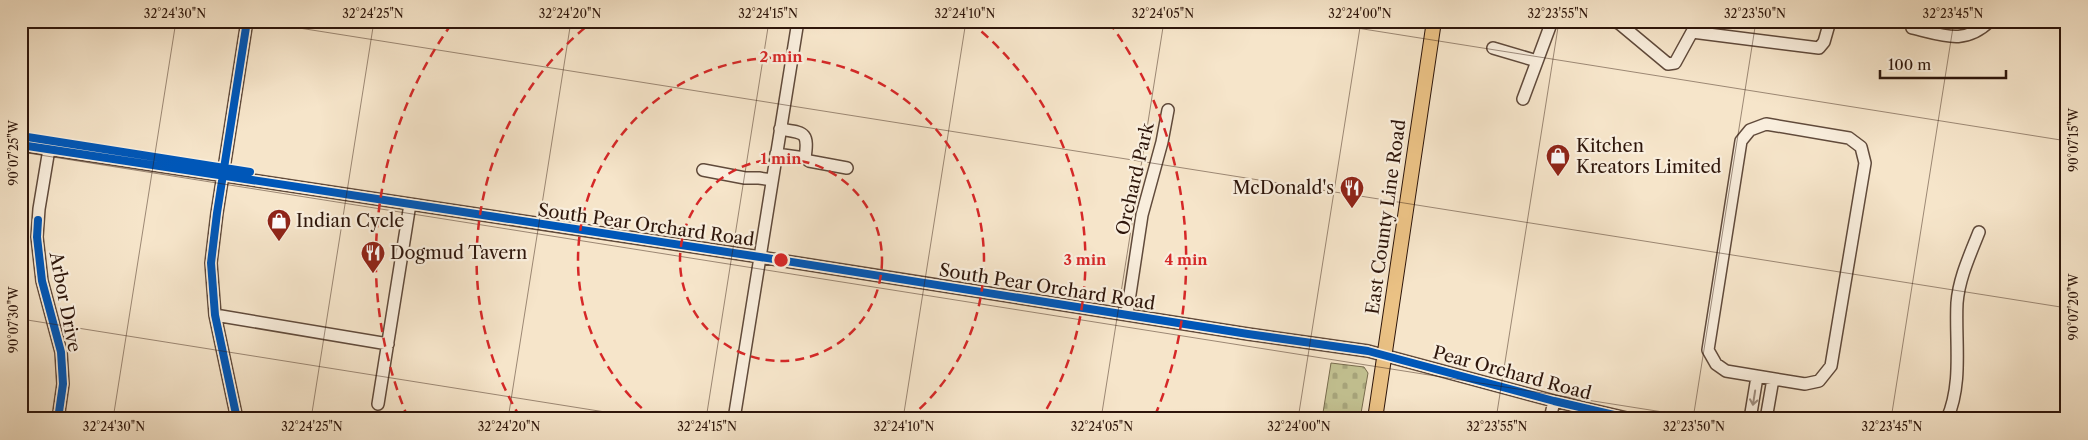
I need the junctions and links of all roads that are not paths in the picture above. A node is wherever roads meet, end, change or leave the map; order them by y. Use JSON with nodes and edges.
{"nodes":[{"id":1,"x":247,"y":21,"type":"edge"},
{"id":2,"x":798,"y":21,"type":"edge"},
{"id":3,"x":1434,"y":21,"type":"edge"},
{"id":4,"x":1552,"y":21,"type":"edge"},
{"id":5,"x":1614,"y":21,"type":"edge"},
{"id":6,"x":1830,"y":21,"type":"edge"},
{"id":7,"x":1990,"y":21,"type":"edge"},
{"id":8,"x":1693,"y":27,"type":"edge"},
{"id":9,"x":1912,"y":28,"type":"dead end"},
{"id":10,"x":1493,"y":48,"type":"dead end"},
{"id":11,"x":1537,"y":61,"type":"junction"},
{"id":12,"x":1523,"y":99,"type":"dead end"},
{"id":13,"x":1168,"y":110,"type":"dead end"},
{"id":14,"x":780,"y":129,"type":"junction"},
{"id":15,"x":21,"y":145,"type":"edge"},
{"id":16,"x":49,"y":149,"type":"junction"},
{"id":17,"x":776,"y":154,"type":"junction"},
{"id":18,"x":805,"y":158,"type":"junction"},
{"id":19,"x":847,"y":168,"type":"dead end"},
{"id":20,"x":703,"y":170,"type":"dead end"},
{"id":21,"x":223,"y":177,"type":"junction"},
{"id":22,"x":772,"y":180,"type":"junction"},
{"id":23,"x":410,"y":204,"type":"junction"},
{"id":24,"x":1979,"y":232,"type":"dead end"},
{"id":25,"x":760,"y":257,"type":"junction"},
{"id":26,"x":1127,"y":314,"type":"junction"},
{"id":27,"x":215,"y":316,"type":"junction"},
{"id":28,"x":388,"y":344,"type":"junction"},
{"id":29,"x":1385,"y":355,"type":"junction"},
{"id":30,"x":1757,"y":377,"type":"junction"},
{"id":31,"x":1773,"y":379,"type":"junction"},
{"id":32,"x":1554,"y":401,"type":"junction"},
{"id":33,"x":378,"y":404,"type":"dead end"},
{"id":34,"x":58,"y":419,"type":"edge"},
{"id":35,"x":237,"y":419,"type":"edge"},
{"id":36,"x":734,"y":419,"type":"edge"},
{"id":37,"x":1375,"y":419,"type":"edge"},
{"id":38,"x":1550,"y":419,"type":"edge"},
{"id":39,"x":1631,"y":419,"type":"edge"},
{"id":40,"x":1750,"y":419,"type":"edge"},
{"id":41,"x":1766,"y":419,"type":"edge"},
{"id":42,"x":1947,"y":419,"type":"edge"}],
"edges":[{"from":1,"to":21,"type":"street"},
{"from":2,"to":14,"type":"street"},
{"from":3,"to":29,"type":"main road","name":"East County Line Road"},
{"from":4,"to":11,"type":"street"},
{"from":5,"to":8,"type":"street"},
{"from":6,"to":8,"type":"street"},
{"from":7,"to":9,"type":"street"},
{"from":10,"to":11,"type":"street"},
{"from":11,"to":12,"type":"street"},
{"from":13,"to":26,"type":"street","name":"Orchard Park"},
{"from":14,"to":17,"type":"street"},
{"from":14,"to":18,"type":"street"},
{"from":15,"to":16,"type":"street","name":"South Pear Orchard Road"},
{"from":16,"to":21,"type":"street","name":"South Pear Orchard Road"},
{"from":16,"to":34,"type":"street","name":"Arbor Drive"},
{"from":17,"to":18,"type":"street"},
{"from":17,"to":22,"type":"street"},
{"from":18,"to":19,"type":"street"},
{"from":20,"to":22,"type":"street"},
{"from":21,"to":23,"type":"street","name":"South Pear Orchard Road"},
{"from":21,"to":27,"type":"street"},
{"from":22,"to":25,"type":"street"},
{"from":23,"to":25,"type":"street","name":"South Pear Orchard Road"},
{"from":23,"to":28,"type":"street"},
{"from":24,"to":42,"type":"street"},
{"from":25,"to":26,"type":"street","name":"South Pear Orchard Road"},
{"from":25,"to":36,"type":"street"},
{"from":26,"to":29,"type":"street","name":"South Pear Orchard Road"},
{"from":27,"to":28,"type":"street"},
{"from":27,"to":35,"type":"street"},
{"from":28,"to":33,"type":"street"},
{"from":29,"to":32,"type":"street","name":"Pear Orchard Road"},
{"from":29,"to":37,"type":"main road","name":"East County Line Road"},
{"from":30,"to":31,"type":"street"},
{"from":30,"to":31,"type":"street"},
{"from":30,"to":40,"type":"street","one_way":true},
{"from":31,"to":41,"type":"street"},
{"from":32,"to":38,"type":"street"},
{"from":32,"to":39,"type":"street","name":"Pear Orchard Road"}]}
